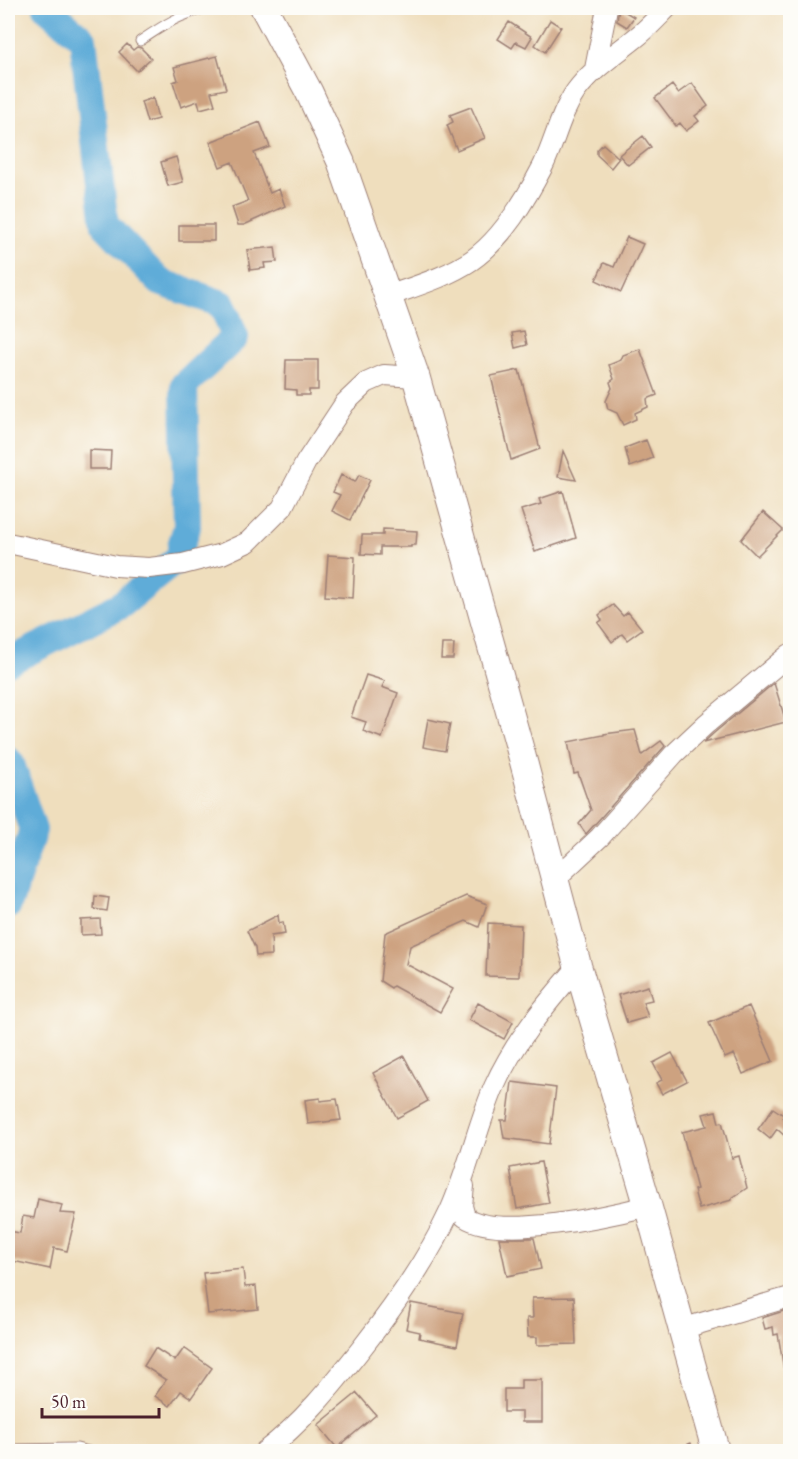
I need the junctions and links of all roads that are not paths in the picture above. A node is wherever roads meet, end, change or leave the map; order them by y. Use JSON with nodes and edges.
{"nodes":[{"id":1,"x":208,"y":8,"type":"edge"},
{"id":2,"x":264,"y":8,"type":"edge"},
{"id":3,"x":607,"y":8,"type":"edge"},
{"id":4,"x":667,"y":8,"type":"edge"},
{"id":5,"x":140,"y":41,"type":"dead end"},
{"id":6,"x":595,"y":69,"type":"junction"},
{"id":7,"x":388,"y":296,"type":"junction"},
{"id":8,"x":416,"y":377,"type":"junction"},
{"id":9,"x":8,"y":543,"type":"edge"},
{"id":10,"x":790,"y":654,"type":"edge"},
{"id":11,"x":554,"y":880,"type":"junction"},
{"id":12,"x":578,"y":968,"type":"junction"},
{"id":13,"x":468,"y":1167,"type":"junction"},
{"id":14,"x":648,"y":1206,"type":"junction"},
{"id":15,"x":790,"y":1297,"type":"edge"},
{"id":16,"x":681,"y":1329,"type":"junction"},
{"id":17,"x":8,"y":1449,"type":"edge"},
{"id":18,"x":93,"y":1452,"type":"edge"},
{"id":19,"x":264,"y":1452,"type":"edge"},
{"id":20,"x":717,"y":1452,"type":"edge"}],
"edges":[{"from":1,"to":5,"type":"lane"},
{"from":2,"to":7,"type":"main road"},
{"from":3,"to":6,"type":"street"},
{"from":4,"to":6,"type":"street"},
{"from":6,"to":7,"type":"street"},
{"from":7,"to":8,"type":"main road"},
{"from":8,"to":9,"type":"street"},
{"from":8,"to":11,"type":"main road"},
{"from":10,"to":11,"type":"street"},
{"from":11,"to":12,"type":"main road"},
{"from":12,"to":13,"type":"street"},
{"from":12,"to":14,"type":"main road"},
{"from":13,"to":14,"type":"street"},
{"from":13,"to":19,"type":"street"},
{"from":14,"to":16,"type":"main road"},
{"from":15,"to":16,"type":"street"},
{"from":16,"to":20,"type":"main road"},
{"from":17,"to":18,"type":"lane"}]}
